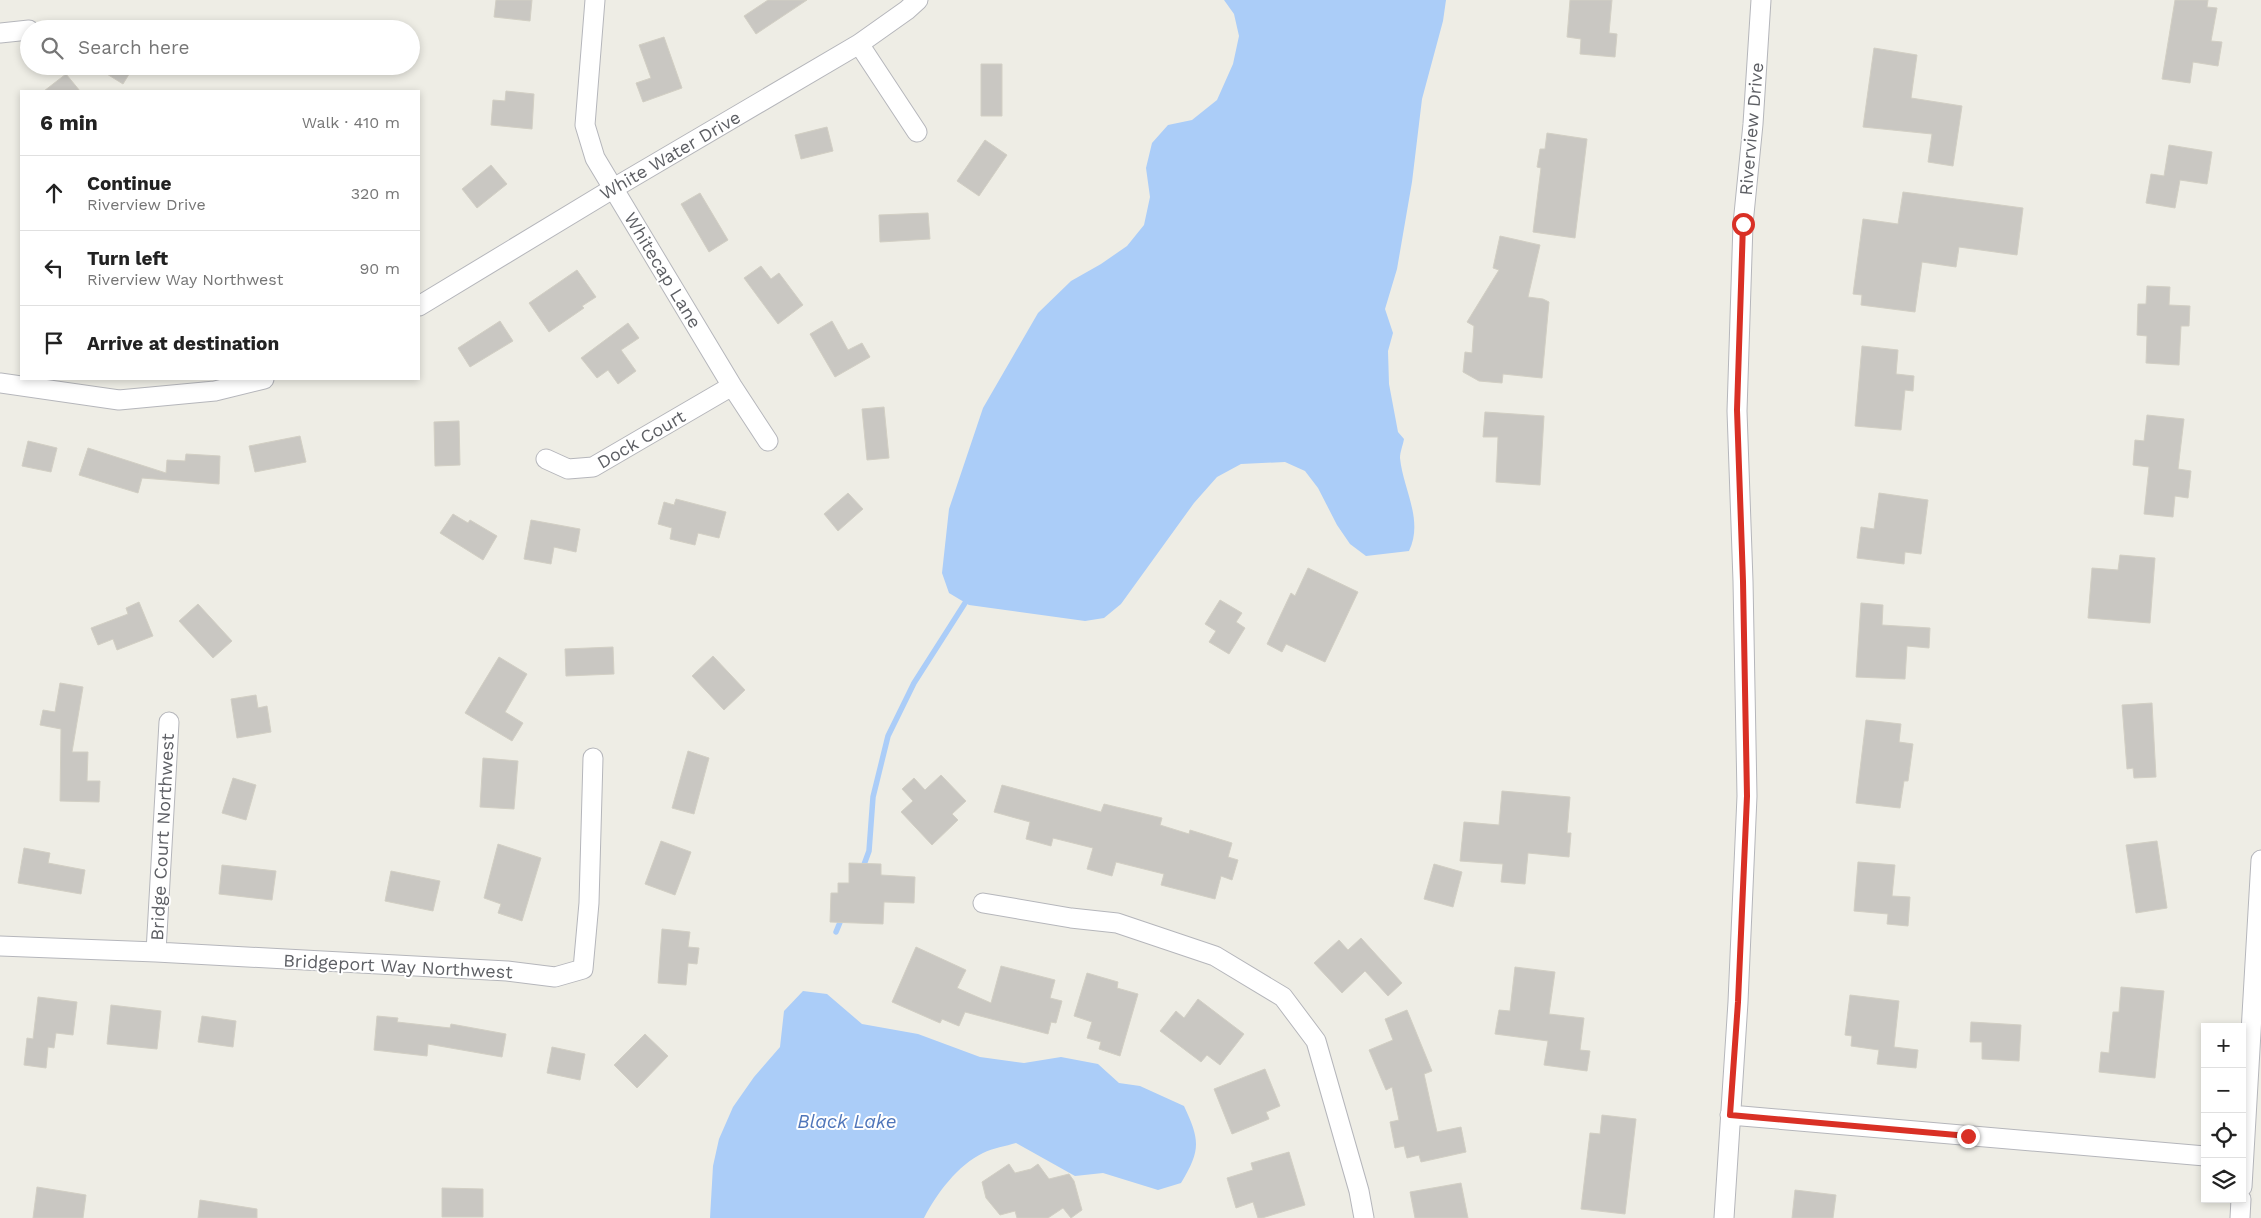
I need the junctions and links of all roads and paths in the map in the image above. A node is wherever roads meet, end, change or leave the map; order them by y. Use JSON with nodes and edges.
{"nodes":[{"id":1,"x":595,"y":0,"type":"edge"},
{"id":2,"x":918,"y":0,"type":"edge"},
{"id":3,"x":1761,"y":0,"type":"edge"},
{"id":4,"x":20,"y":31,"type":"edge"},
{"id":5,"x":0,"y":33,"type":"edge"},
{"id":6,"x":859,"y":44,"type":"junction"},
{"id":7,"x":917,"y":132,"type":"dead end"},
{"id":8,"x":614,"y":188,"type":"junction"},
{"id":9,"x":420,"y":305,"type":"edge"},
{"id":10,"x":260,"y":380,"type":"edge"},
{"id":11,"x":0,"y":383,"type":"edge"},
{"id":12,"x":732,"y":386,"type":"junction"},
{"id":13,"x":768,"y":441,"type":"dead end"},
{"id":14,"x":546,"y":459,"type":"dead end"},
{"id":15,"x":169,"y":722,"type":"dead end"},
{"id":16,"x":593,"y":758,"type":"dead end"},
{"id":17,"x":2261,"y":860,"type":"edge"},
{"id":18,"x":983,"y":902,"type":"dead end"},
{"id":19,"x":0,"y":946,"type":"edge"},
{"id":20,"x":156,"y":952,"type":"junction"},
{"id":21,"x":1730,"y":1115,"type":"junction"},
{"id":22,"x":2201,"y":1156,"type":"edge"},
{"id":23,"x":2244,"y":1158,"type":"edge"},
{"id":24,"x":2241,"y":1203,"type":"edge"},
{"id":25,"x":1364,"y":1218,"type":"edge"},
{"id":26,"x":1724,"y":1218,"type":"edge"},
{"id":27,"x":2240,"y":1218,"type":"edge"}],
"edges":[{"from":1,"to":8,"type":"street","name":"Whitecap Lane"},
{"from":2,"to":6,"type":"street","name":"White Water Drive"},
{"from":3,"to":21,"type":"street","name":"Riverview Drive"},
{"from":4,"to":5,"type":"street"},
{"from":6,"to":7,"type":"street"},
{"from":6,"to":8,"type":"street","name":"White Water Drive"},
{"from":8,"to":9,"type":"street","name":"White Water Drive"},
{"from":8,"to":12,"type":"street","name":"Whitecap Lane"},
{"from":10,"to":11,"type":"street"},
{"from":12,"to":13,"type":"street","name":"Whitecap Lane"},
{"from":12,"to":14,"type":"street","name":"Dock Court"},
{"from":15,"to":20,"type":"street","name":"Bridge Court Northwest"},
{"from":16,"to":20,"type":"street","name":"Bridgeport Way Northwest"},
{"from":17,"to":23,"type":"street"},
{"from":18,"to":25,"type":"street"},
{"from":19,"to":20,"type":"street","name":"Bridgeport Way Northwest"},
{"from":21,"to":22,"type":"street"},
{"from":21,"to":26,"type":"street","name":"Riverview Drive"},
{"from":24,"to":27,"type":"street"}]}
